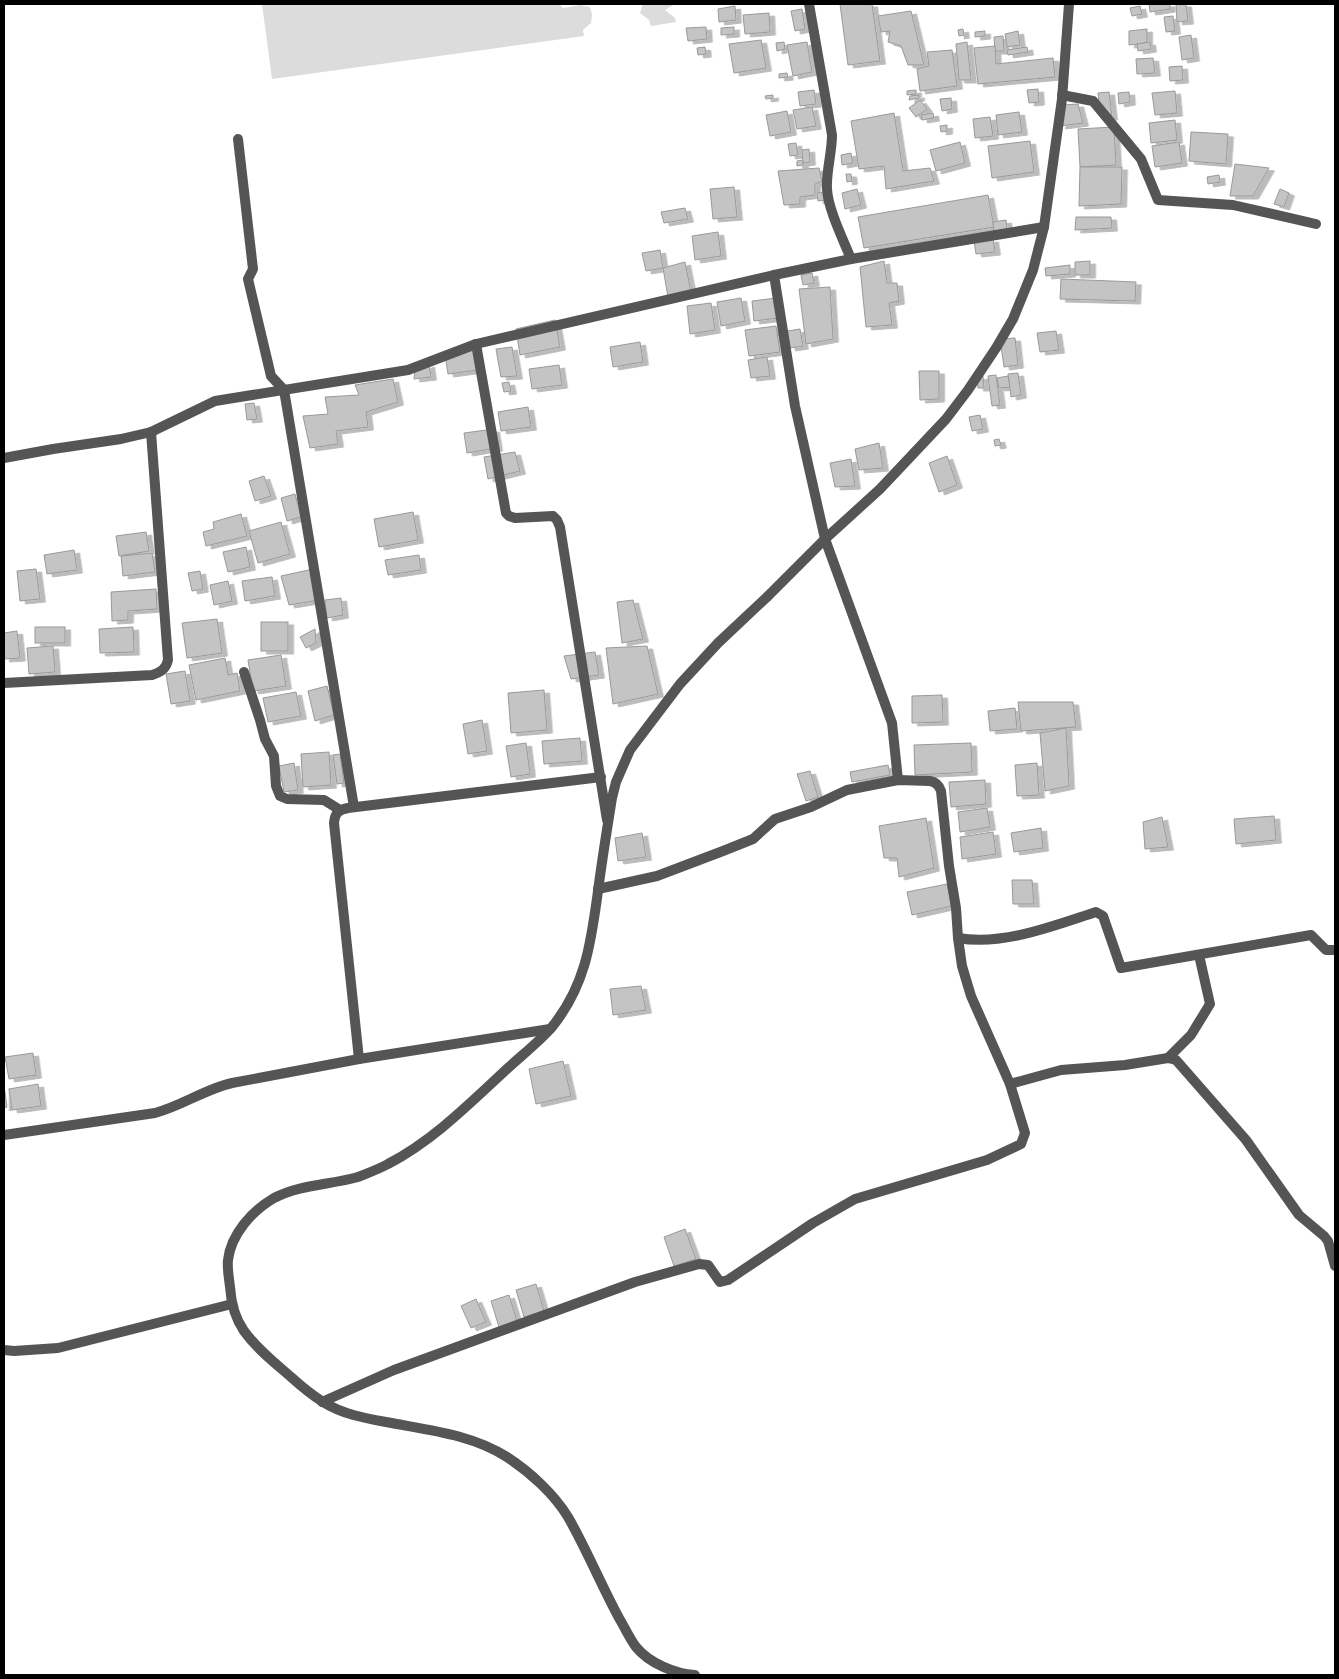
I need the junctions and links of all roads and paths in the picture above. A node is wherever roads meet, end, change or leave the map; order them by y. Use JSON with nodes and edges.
{"nodes":[{"id":1,"x":809,"y":4,"type":"edge"},
{"id":2,"x":1069,"y":4,"type":"edge"},
{"id":3,"x":1062,"y":95,"type":"junction"},
{"id":4,"x":238,"y":139,"type":"dead end"},
{"id":5,"x":1316,"y":224,"type":"dead end"},
{"id":6,"x":1044,"y":227,"type":"junction"},
{"id":7,"x":851,"y":259,"type":"junction"},
{"id":8,"x":774,"y":276,"type":"junction"},
{"id":9,"x":476,"y":344,"type":"junction"},
{"id":10,"x":284,"y":390,"type":"junction"},
{"id":11,"x":151,"y":432,"type":"junction"},
{"id":12,"x":4,"y":458,"type":"edge"},
{"id":13,"x":824,"y":539,"type":"junction"},
{"id":14,"x":244,"y":672,"type":"dead end"},
{"id":15,"x":4,"y":683,"type":"edge"},
{"id":16,"x":601,"y":777,"type":"junction"},
{"id":17,"x":898,"y":780,"type":"junction"},
{"id":18,"x":354,"y":807,"type":"junction"},
{"id":19,"x":340,"y":810,"type":"junction"},
{"id":20,"x":608,"y":823,"type":"junction"},
{"id":21,"x":598,"y":889,"type":"junction"},
{"id":22,"x":958,"y":938,"type":"junction"},
{"id":23,"x":1335,"y":950,"type":"edge"},
{"id":24,"x":1199,"y":954,"type":"junction"},
{"id":25,"x":550,"y":1029,"type":"junction"},
{"id":26,"x":1168,"y":1058,"type":"junction"},
{"id":27,"x":359,"y":1059,"type":"junction"},
{"id":28,"x":1010,"y":1084,"type":"junction"},
{"id":29,"x":4,"y":1135,"type":"edge"},
{"id":30,"x":1335,"y":1266,"type":"edge"},
{"id":31,"x":232,"y":1304,"type":"junction"},
{"id":32,"x":4,"y":1350,"type":"edge"},
{"id":33,"x":322,"y":1402,"type":"junction"},
{"id":34,"x":695,"y":1675,"type":"edge"}],
"edges":[{"from":1,"to":7,"type":"street"},
{"from":2,"to":3,"type":"street"},
{"from":3,"to":5,"type":"street"},
{"from":3,"to":6,"type":"street"},
{"from":4,"to":10,"type":"street"},
{"from":6,"to":7,"type":"street"},
{"from":6,"to":13,"type":"street"},
{"from":7,"to":8,"type":"street"},
{"from":8,"to":9,"type":"street"},
{"from":8,"to":13,"type":"street"},
{"from":9,"to":10,"type":"street"},
{"from":9,"to":16,"type":"street"},
{"from":10,"to":11,"type":"street"},
{"from":10,"to":18,"type":"street"},
{"from":11,"to":12,"type":"street"},
{"from":11,"to":15,"type":"street"},
{"from":13,"to":17,"type":"street"},
{"from":13,"to":20,"type":"street"},
{"from":14,"to":19,"type":"street"},
{"from":16,"to":18,"type":"street"},
{"from":16,"to":20,"type":"street"},
{"from":17,"to":21,"type":"street"},
{"from":17,"to":22,"type":"street"},
{"from":18,"to":19,"type":"street"},
{"from":19,"to":27,"type":"street"},
{"from":20,"to":21,"type":"street"},
{"from":21,"to":25,"type":"street"},
{"from":22,"to":24,"type":"street"},
{"from":22,"to":28,"type":"street"},
{"from":23,"to":24,"type":"street"},
{"from":24,"to":26,"type":"street"},
{"from":25,"to":27,"type":"street"},
{"from":25,"to":31,"type":"street"},
{"from":26,"to":28,"type":"street"},
{"from":26,"to":30,"type":"street"},
{"from":27,"to":29,"type":"street"},
{"from":28,"to":33,"type":"street"},
{"from":31,"to":32,"type":"street"},
{"from":31,"to":33,"type":"street"},
{"from":33,"to":34,"type":"street"}]}
